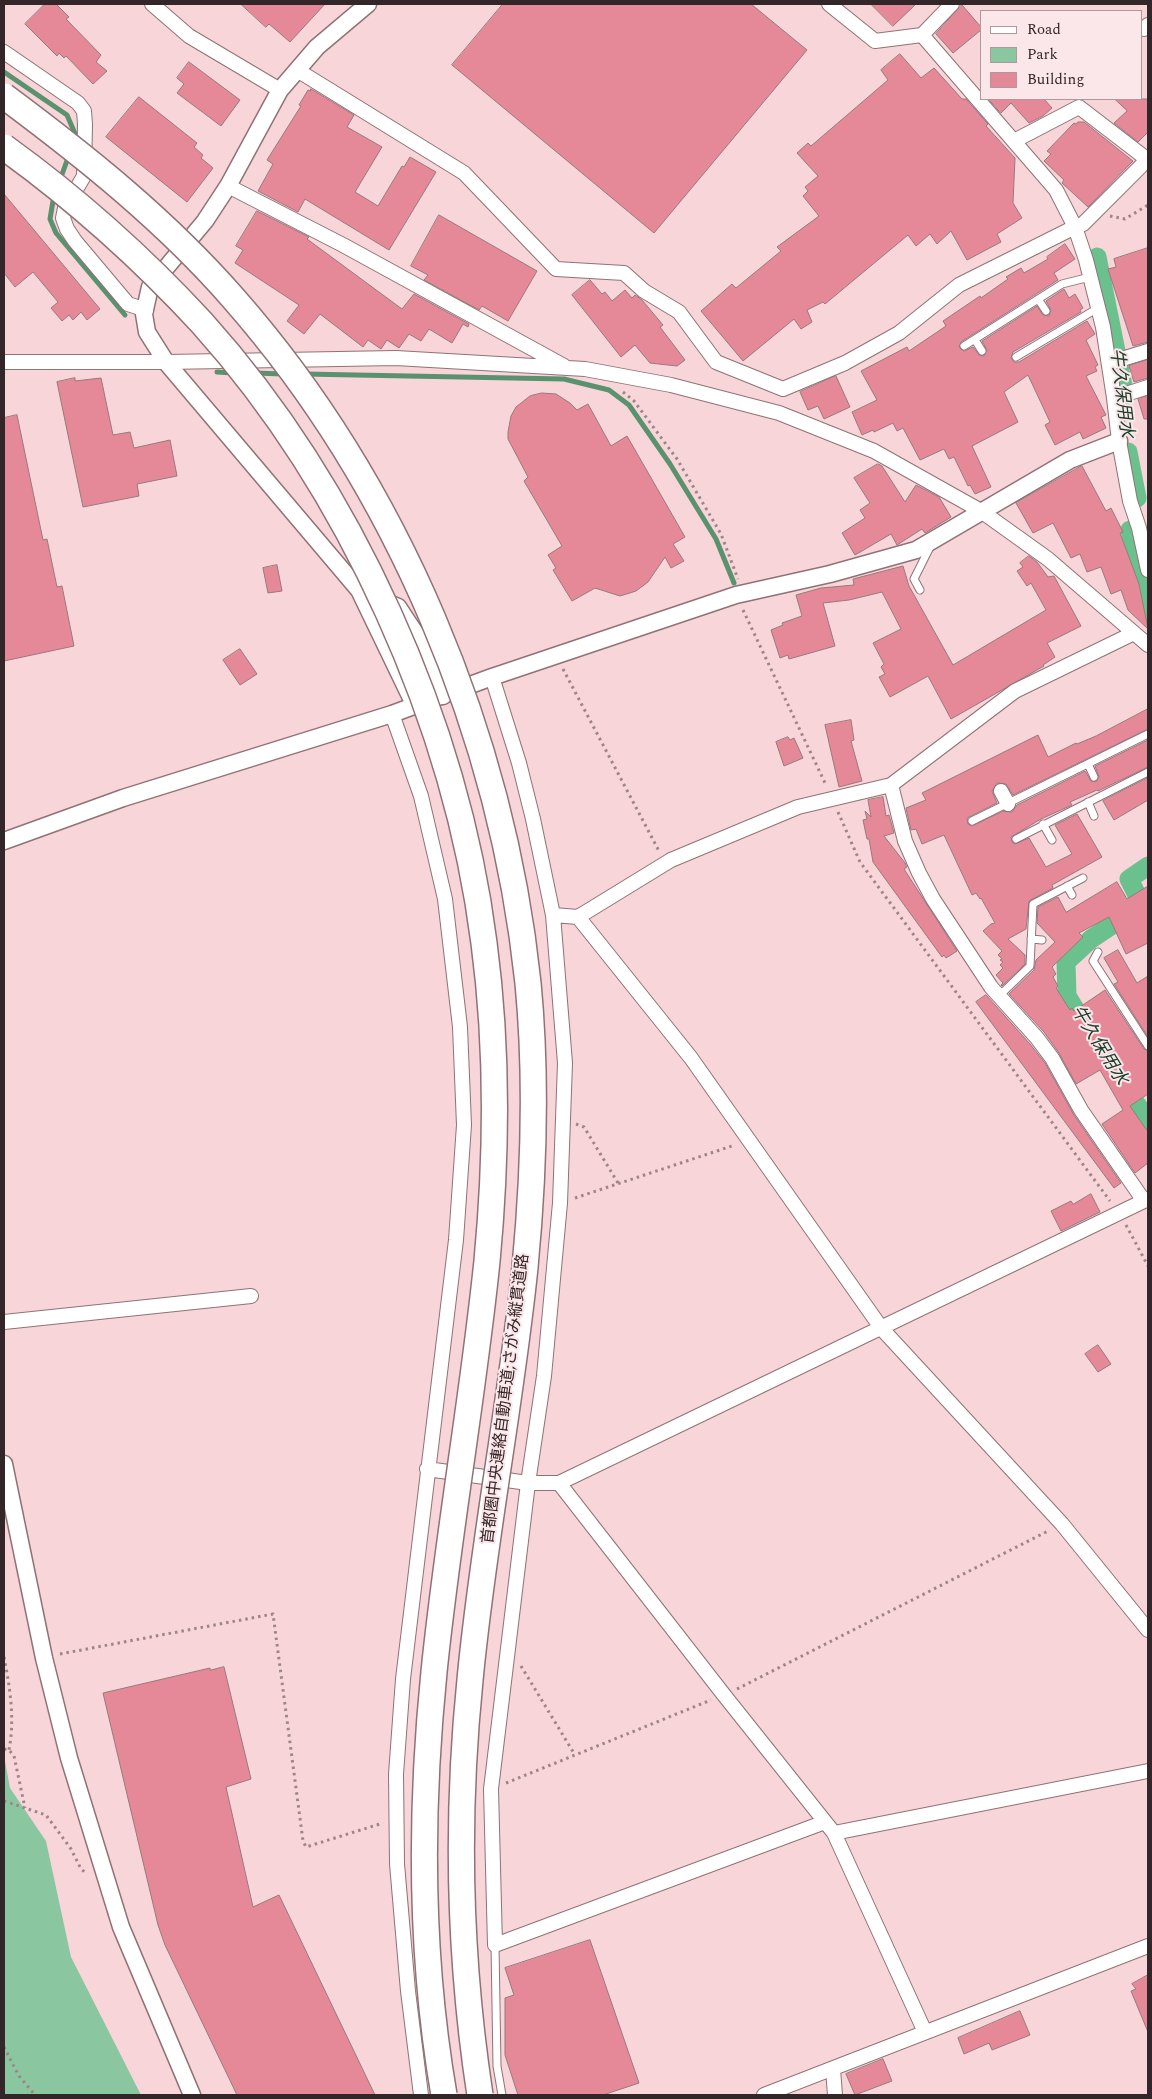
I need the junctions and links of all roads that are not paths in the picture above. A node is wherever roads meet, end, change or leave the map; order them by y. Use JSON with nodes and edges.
{"nodes":[{"id":1,"x":152,"y":4,"type":"edge"},
{"id":2,"x":368,"y":4,"type":"edge"},
{"id":3,"x":830,"y":4,"type":"edge"},
{"id":4,"x":952,"y":4,"type":"edge"},
{"id":5,"x":922,"y":35,"type":"junction"},
{"id":6,"x":4,"y":52,"type":"edge"},
{"id":7,"x":297,"y":70,"type":"junction"},
{"id":8,"x":280,"y":90,"type":"junction"},
{"id":9,"x":4,"y":96,"type":"edge"},
{"id":10,"x":1014,"y":141,"type":"junction"},
{"id":11,"x":4,"y":147,"type":"edge"},
{"id":12,"x":1148,"y":159,"type":"edge"},
{"id":13,"x":228,"y":186,"type":"junction"},
{"id":14,"x":1075,"y":227,"type":"junction"},
{"id":15,"x":1090,"y":277,"type":"junction"},
{"id":16,"x":1038,"y":299,"type":"junction"},
{"id":17,"x":1098,"y":308,"type":"junction"},
{"id":18,"x":146,"y":310,"type":"junction"},
{"id":19,"x":1046,"y":311,"type":"dead end"},
{"id":20,"x":975,"y":340,"type":"junction"},
{"id":21,"x":964,"y":346,"type":"dead end"},
{"id":22,"x":982,"y":351,"type":"dead end"},
{"id":23,"x":1148,"y":351,"type":"edge"},
{"id":24,"x":1016,"y":357,"type":"dead end"},
{"id":25,"x":1115,"y":361,"type":"junction"},
{"id":26,"x":4,"y":362,"type":"edge"},
{"id":27,"x":166,"y":362,"type":"junction"},
{"id":28,"x":568,"y":368,"type":"junction"},
{"id":29,"x":1148,"y":387,"type":"edge"},
{"id":30,"x":1120,"y":396,"type":"junction"},
{"id":31,"x":1119,"y":441,"type":"junction"},
{"id":32,"x":981,"y":511,"type":"junction"},
{"id":33,"x":1144,"y":526,"type":"edge"},
{"id":34,"x":933,"y":540,"type":"junction"},
{"id":35,"x":1148,"y":570,"type":"edge"},
{"id":36,"x":359,"y":590,"type":"junction"},
{"id":37,"x":920,"y":590,"type":"dead end"},
{"id":38,"x":1134,"y":632,"type":"junction"},
{"id":39,"x":1148,"y":646,"type":"edge"},
{"id":40,"x":492,"y":677,"type":"junction"},
{"id":41,"x":443,"y":696,"type":"junction"},
{"id":42,"x":414,"y":705,"type":"junction"},
{"id":43,"x":392,"y":714,"type":"junction"},
{"id":44,"x":1148,"y":734,"type":"edge"},
{"id":45,"x":1088,"y":764,"type":"junction"},
{"id":46,"x":1148,"y":772,"type":"edge"},
{"id":47,"x":1094,"y":777,"type":"dead end"},
{"id":48,"x":891,"y":785,"type":"junction"},
{"id":49,"x":1001,"y":791,"type":"dead end"},
{"id":50,"x":1088,"y":802,"type":"junction"},
{"id":51,"x":1008,"y":804,"type":"junction"},
{"id":52,"x":1094,"y":816,"type":"dead end"},
{"id":53,"x":972,"y":821,"type":"dead end"},
{"id":54,"x":1043,"y":824,"type":"junction"},
{"id":55,"x":1016,"y":839,"type":"dead end"},
{"id":56,"x":4,"y":840,"type":"edge"},
{"id":57,"x":1052,"y":840,"type":"dead end"},
{"id":58,"x":1083,"y":878,"type":"dead end"},
{"id":59,"x":1067,"y":886,"type":"junction"},
{"id":60,"x":1072,"y":896,"type":"dead end"},
{"id":61,"x":553,"y":915,"type":"junction"},
{"id":62,"x":578,"y":917,"type":"junction"},
{"id":63,"x":1031,"y":939,"type":"junction"},
{"id":64,"x":1042,"y":940,"type":"dead end"},
{"id":65,"x":1098,"y":952,"type":"dead end"},
{"id":66,"x":999,"y":996,"type":"junction"},
{"id":67,"x":1148,"y":1046,"type":"edge"},
{"id":68,"x":1146,"y":1200,"type":"edge"},
{"id":69,"x":251,"y":1296,"type":"dead end"},
{"id":70,"x":4,"y":1322,"type":"edge"},
{"id":71,"x":882,"y":1329,"type":"junction"},
{"id":72,"x":4,"y":1464,"type":"edge"},
{"id":73,"x":427,"y":1469,"type":"junction"},
{"id":74,"x":559,"y":1482,"type":"junction"},
{"id":75,"x":528,"y":1483,"type":"junction"},
{"id":76,"x":1148,"y":1630,"type":"edge"},
{"id":77,"x":1148,"y":1771,"type":"edge"},
{"id":78,"x":829,"y":1828,"type":"junction"},
{"id":79,"x":495,"y":1945,"type":"junction"},
{"id":80,"x":1148,"y":1946,"type":"edge"},
{"id":81,"x":925,"y":2032,"type":"junction"},
{"id":82,"x":833,"y":2069,"type":"junction"},
{"id":83,"x":192,"y":2095,"type":"edge"},
{"id":84,"x":421,"y":2095,"type":"edge"},
{"id":85,"x":444,"y":2095,"type":"edge"},
{"id":86,"x":480,"y":2095,"type":"edge"},
{"id":87,"x":502,"y":2095,"type":"edge"},
{"id":88,"x":764,"y":2095,"type":"edge"},
{"id":89,"x":835,"y":2095,"type":"edge"}],
"edges":[{"from":1,"to":8,"type":"street"},
{"from":2,"to":7,"type":"street"},
{"from":3,"to":5,"type":"street"},
{"from":4,"to":5,"type":"street"},
{"from":5,"to":10,"type":"street"},
{"from":6,"to":18,"type":"street"},
{"from":7,"to":8,"type":"street"},
{"from":7,"to":14,"type":"street"},
{"from":8,"to":13,"type":"street"},
{"from":9,"to":86,"type":"highway","name":"首都圏中央連絡自動車道;さがみ縦貫道路","bridge":true},
{"from":10,"to":12,"type":"street"},
{"from":10,"to":14,"type":"street"},
{"from":11,"to":85,"type":"highway","bridge":true},
{"from":12,"to":14,"type":"street"},
{"from":13,"to":18,"type":"street"},
{"from":13,"to":28,"type":"street"},
{"from":14,"to":15,"type":"street"},
{"from":15,"to":16,"type":"lane"},
{"from":15,"to":17,"type":"street"},
{"from":16,"to":19,"type":"lane"},
{"from":16,"to":20,"type":"lane"},
{"from":17,"to":24,"type":"lane"},
{"from":17,"to":25,"type":"street"},
{"from":18,"to":27,"type":"street"},
{"from":20,"to":21,"type":"lane"},
{"from":20,"to":22,"type":"lane"},
{"from":23,"to":25,"type":"street"},
{"from":25,"to":30,"type":"street"},
{"from":26,"to":27,"type":"street"},
{"from":27,"to":28,"type":"street"},
{"from":27,"to":36,"type":"street"},
{"from":28,"to":32,"type":"street"},
{"from":29,"to":30,"type":"street"},
{"from":30,"to":31,"type":"street"},
{"from":31,"to":32,"type":"street"},
{"from":31,"to":33,"type":"street"},
{"from":32,"to":34,"type":"street"},
{"from":32,"to":38,"type":"street"},
{"from":33,"to":35,"type":"street"},
{"from":34,"to":37,"type":"lane"},
{"from":34,"to":40,"type":"street"},
{"from":36,"to":41,"type":"street"},
{"from":36,"to":42,"type":"street"},
{"from":38,"to":39,"type":"street"},
{"from":38,"to":48,"type":"street"},
{"from":40,"to":41,"type":"street"},
{"from":40,"to":61,"type":"street"},
{"from":41,"to":42,"type":"street"},
{"from":42,"to":43,"type":"street"},
{"from":43,"to":56,"type":"street"},
{"from":43,"to":73,"type":"street"},
{"from":44,"to":45,"type":"lane"},
{"from":45,"to":47,"type":"lane"},
{"from":45,"to":51,"type":"lane"},
{"from":46,"to":50,"type":"lane"},
{"from":48,"to":62,"type":"street"},
{"from":48,"to":66,"type":"street"},
{"from":49,"to":51,"type":"street"},
{"from":50,"to":52,"type":"lane"},
{"from":50,"to":54,"type":"lane"},
{"from":51,"to":53,"type":"lane"},
{"from":54,"to":55,"type":"lane"},
{"from":54,"to":57,"type":"lane"},
{"from":58,"to":59,"type":"lane"},
{"from":59,"to":60,"type":"lane"},
{"from":59,"to":63,"type":"lane"},
{"from":61,"to":62,"type":"street"},
{"from":61,"to":75,"type":"street"},
{"from":62,"to":71,"type":"street"},
{"from":63,"to":64,"type":"lane"},
{"from":63,"to":66,"type":"lane"},
{"from":65,"to":67,"type":"lane"},
{"from":66,"to":68,"type":"street"},
{"from":68,"to":71,"type":"street"},
{"from":69,"to":70,"type":"street"},
{"from":71,"to":74,"type":"street"},
{"from":71,"to":76,"type":"street"},
{"from":72,"to":83,"type":"street"},
{"from":73,"to":75,"type":"street"},
{"from":73,"to":84,"type":"street"},
{"from":74,"to":75,"type":"street"},
{"from":74,"to":78,"type":"street"},
{"from":75,"to":79,"type":"street"},
{"from":77,"to":78,"type":"street"},
{"from":78,"to":79,"type":"street"},
{"from":78,"to":81,"type":"street"},
{"from":79,"to":87,"type":"lane"},
{"from":80,"to":81,"type":"street"},
{"from":81,"to":82,"type":"street"},
{"from":82,"to":88,"type":"street"},
{"from":82,"to":89,"type":"street"}]}
